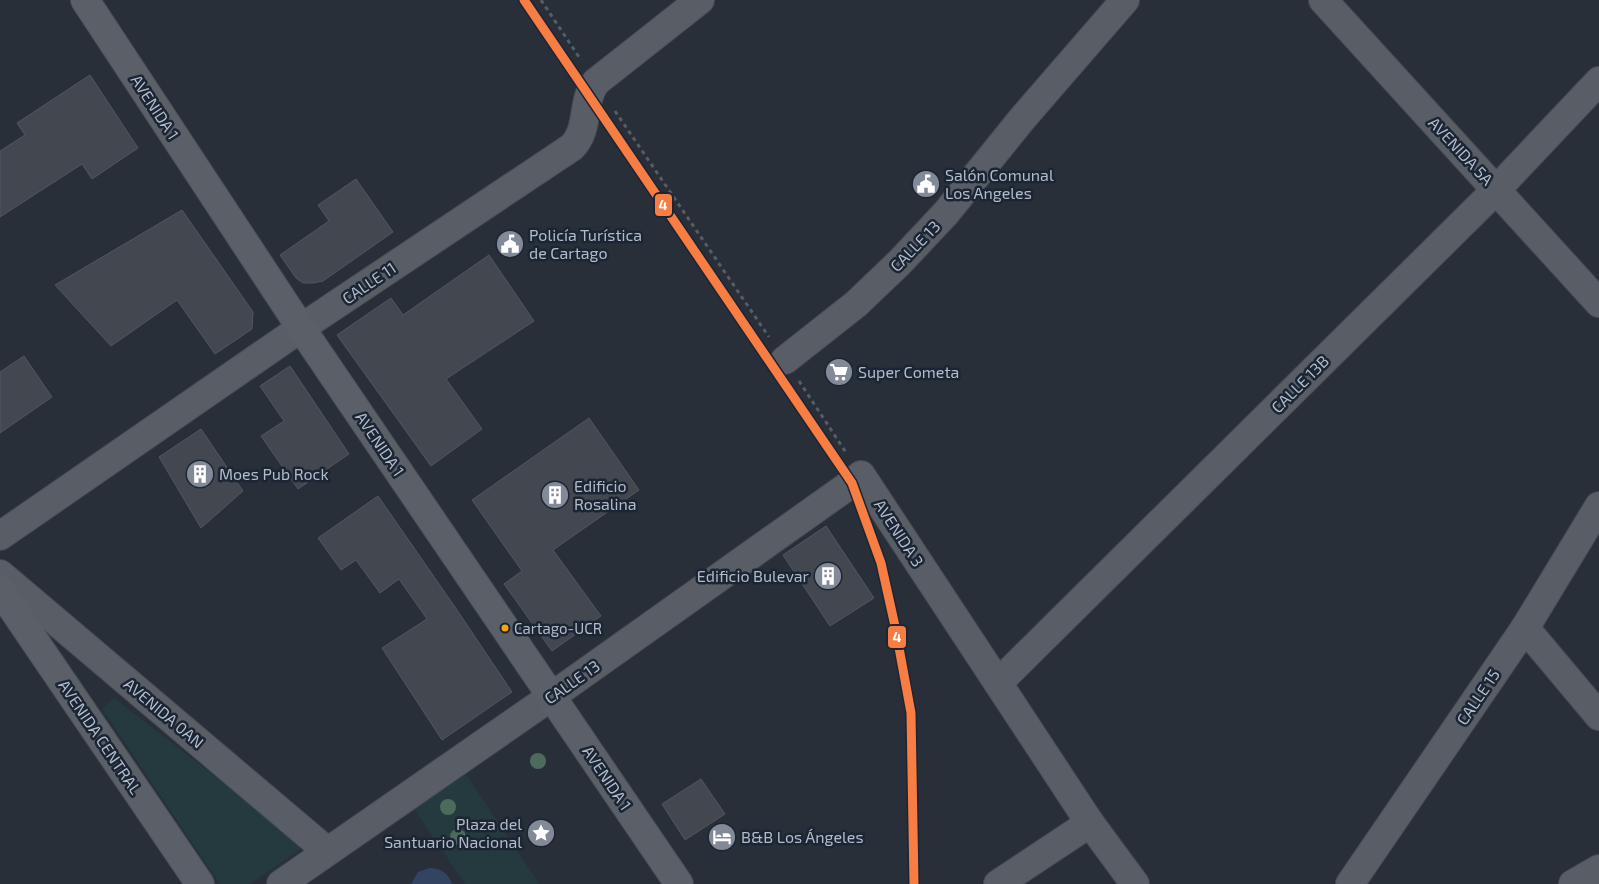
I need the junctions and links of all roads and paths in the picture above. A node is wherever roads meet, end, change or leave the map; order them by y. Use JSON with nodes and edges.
{"nodes":[{"id":1,"x":85,"y":0,"type":"edge"},
{"id":2,"x":541,"y":0,"type":"edge"},
{"id":3,"x":700,"y":0,"type":"edge"},
{"id":4,"x":1125,"y":0,"type":"edge"},
{"id":5,"x":1323,"y":0,"type":"edge"},
{"id":6,"x":1599,"y":81,"type":"edge"},
{"id":7,"x":596,"y":82,"type":"junction"},
{"id":8,"x":1497,"y":189,"type":"junction"},
{"id":9,"x":1599,"y":302,"type":"edge"},
{"id":10,"x":301,"y":328,"type":"junction"},
{"id":11,"x":785,"y":360,"type":"junction"},
{"id":12,"x":861,"y":475,"type":"junction"},
{"id":13,"x":1599,"y":506,"type":"edge"},
{"id":14,"x":0,"y":536,"type":"edge"},
{"id":15,"x":0,"y":574,"type":"edge"},
{"id":16,"x":0,"y":590,"type":"edge"},
{"id":17,"x":1525,"y":628,"type":"junction"},
{"id":18,"x":998,"y":683,"type":"junction"},
{"id":19,"x":552,"y":696,"type":"junction"},
{"id":20,"x":1597,"y":710,"type":"edge"},
{"id":21,"x":1090,"y":823,"type":"junction"},
{"id":22,"x":327,"y":851,"type":"junction"},
{"id":23,"x":1599,"y":869,"type":"edge"},
{"id":24,"x":200,"y":884,"type":"edge"},
{"id":25,"x":280,"y":884,"type":"edge"},
{"id":26,"x":679,"y":884,"type":"edge"},
{"id":27,"x":998,"y":884,"type":"edge"},
{"id":28,"x":1135,"y":884,"type":"edge"},
{"id":29,"x":1350,"y":884,"type":"edge"},
{"id":30,"x":1573,"y":884,"type":"edge"}],
"edges":[{"from":1,"to":10,"type":"main road","name":"AVENIDA 1"},
{"from":2,"to":7,"type":"path"},
{"from":3,"to":7,"type":"street","name":"CALLE 11"},
{"from":4,"to":11,"type":"street","name":"CALLE 13"},
{"from":5,"to":8,"type":"street","name":"AVENIDA 5A"},
{"from":6,"to":8,"type":"street","name":"CALLE 13B"},
{"from":7,"to":10,"type":"street","name":"CALLE 11"},
{"from":7,"to":11,"type":"path"},
{"from":8,"to":9,"type":"street","name":"AVENIDA 5A"},
{"from":8,"to":18,"type":"street","name":"CALLE 13B"},
{"from":10,"to":14,"type":"street","name":"CALLE 11"},
{"from":10,"to":19,"type":"main road","name":"AVENIDA 1"},
{"from":11,"to":12,"type":"path"},
{"from":12,"to":18,"type":"street","name":"AVENIDA 3"},
{"from":12,"to":19,"type":"street","name":"CALLE 13"},
{"from":13,"to":17,"type":"street","name":"CALLE 15"},
{"from":15,"to":22,"type":"street","name":"AVENIDA 0AN"},
{"from":16,"to":24,"type":"main road","name":"AVENIDA CENTRAL"},
{"from":17,"to":20,"type":"street"},
{"from":17,"to":29,"type":"street","name":"CALLE 15"},
{"from":18,"to":21,"type":"street","name":"AVENIDA 3"},
{"from":19,"to":22,"type":"street","name":"CALLE 13"},
{"from":19,"to":26,"type":"main road","name":"AVENIDA 1"},
{"from":21,"to":27,"type":"street"},
{"from":21,"to":28,"type":"street","name":"AVENIDA 3"},
{"from":22,"to":25,"type":"street","name":"CALLE 13"},
{"from":23,"to":30,"type":"street"}]}
